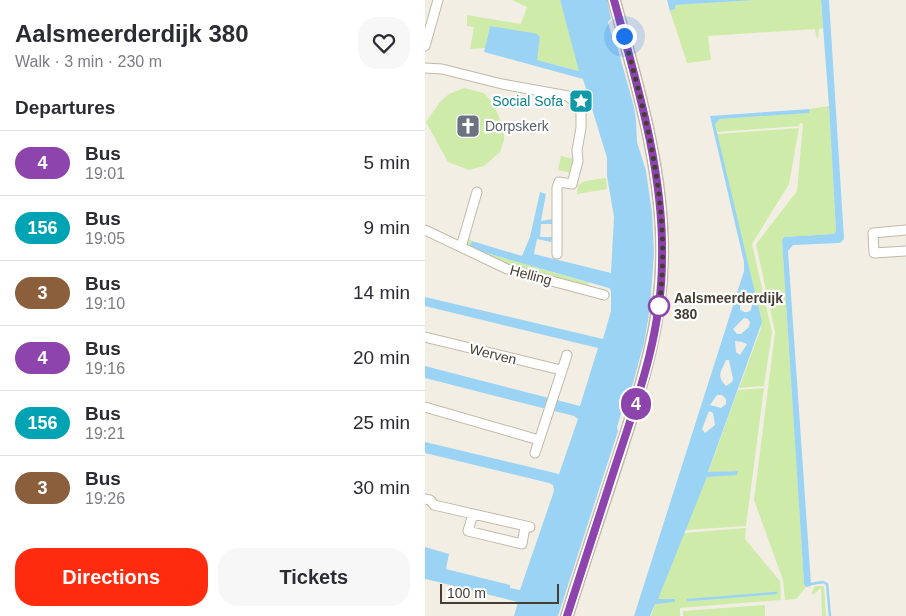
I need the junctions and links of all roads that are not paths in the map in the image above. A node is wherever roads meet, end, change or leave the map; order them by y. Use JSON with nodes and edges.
{"nodes":[{"id":1,"x":438,"y":0,"type":"edge"},
{"id":2,"x":614,"y":0,"type":"edge"},
{"id":3,"x":425,"y":46,"type":"edge"},
{"id":4,"x":425,"y":68,"type":"edge"},
{"id":5,"x":477,"y":192,"type":"dead end"},
{"id":6,"x":425,"y":230,"type":"edge"},
{"id":7,"x":906,"y":230,"type":"edge"},
{"id":8,"x":461,"y":247,"type":"junction"},
{"id":9,"x":906,"y":251,"type":"edge"},
{"id":10,"x":557,"y":254,"type":"dead end"},
{"id":11,"x":604,"y":295,"type":"dead end"},
{"id":12,"x":425,"y":337,"type":"edge"},
{"id":13,"x":567,"y":355,"type":"dead end"},
{"id":14,"x":561,"y":370,"type":"junction"},
{"id":15,"x":425,"y":407,"type":"edge"},
{"id":16,"x":539,"y":440,"type":"junction"},
{"id":17,"x":535,"y":453,"type":"dead end"},
{"id":18,"x":425,"y":499,"type":"edge"},
{"id":19,"x":430,"y":507,"type":"edge"},
{"id":20,"x":473,"y":514,"type":"junction"},
{"id":21,"x":567,"y":616,"type":"edge"}],
"edges":[{"from":1,"to":3,"type":"street"},
{"from":2,"to":21,"type":"street"},
{"from":4,"to":10,"type":"street"},
{"from":5,"to":8,"type":"street"},
{"from":6,"to":8,"type":"street","name":"Helling"},
{"from":7,"to":9,"type":"street"},
{"from":8,"to":11,"type":"street","name":"Helling"},
{"from":12,"to":14,"type":"street","name":"Werven"},
{"from":13,"to":14,"type":"street"},
{"from":14,"to":16,"type":"street"},
{"from":15,"to":16,"type":"street"},
{"from":16,"to":17,"type":"street"},
{"from":18,"to":19,"type":"street"},
{"from":19,"to":20,"type":"street"},
{"from":20,"to":20,"type":"street"}]}
